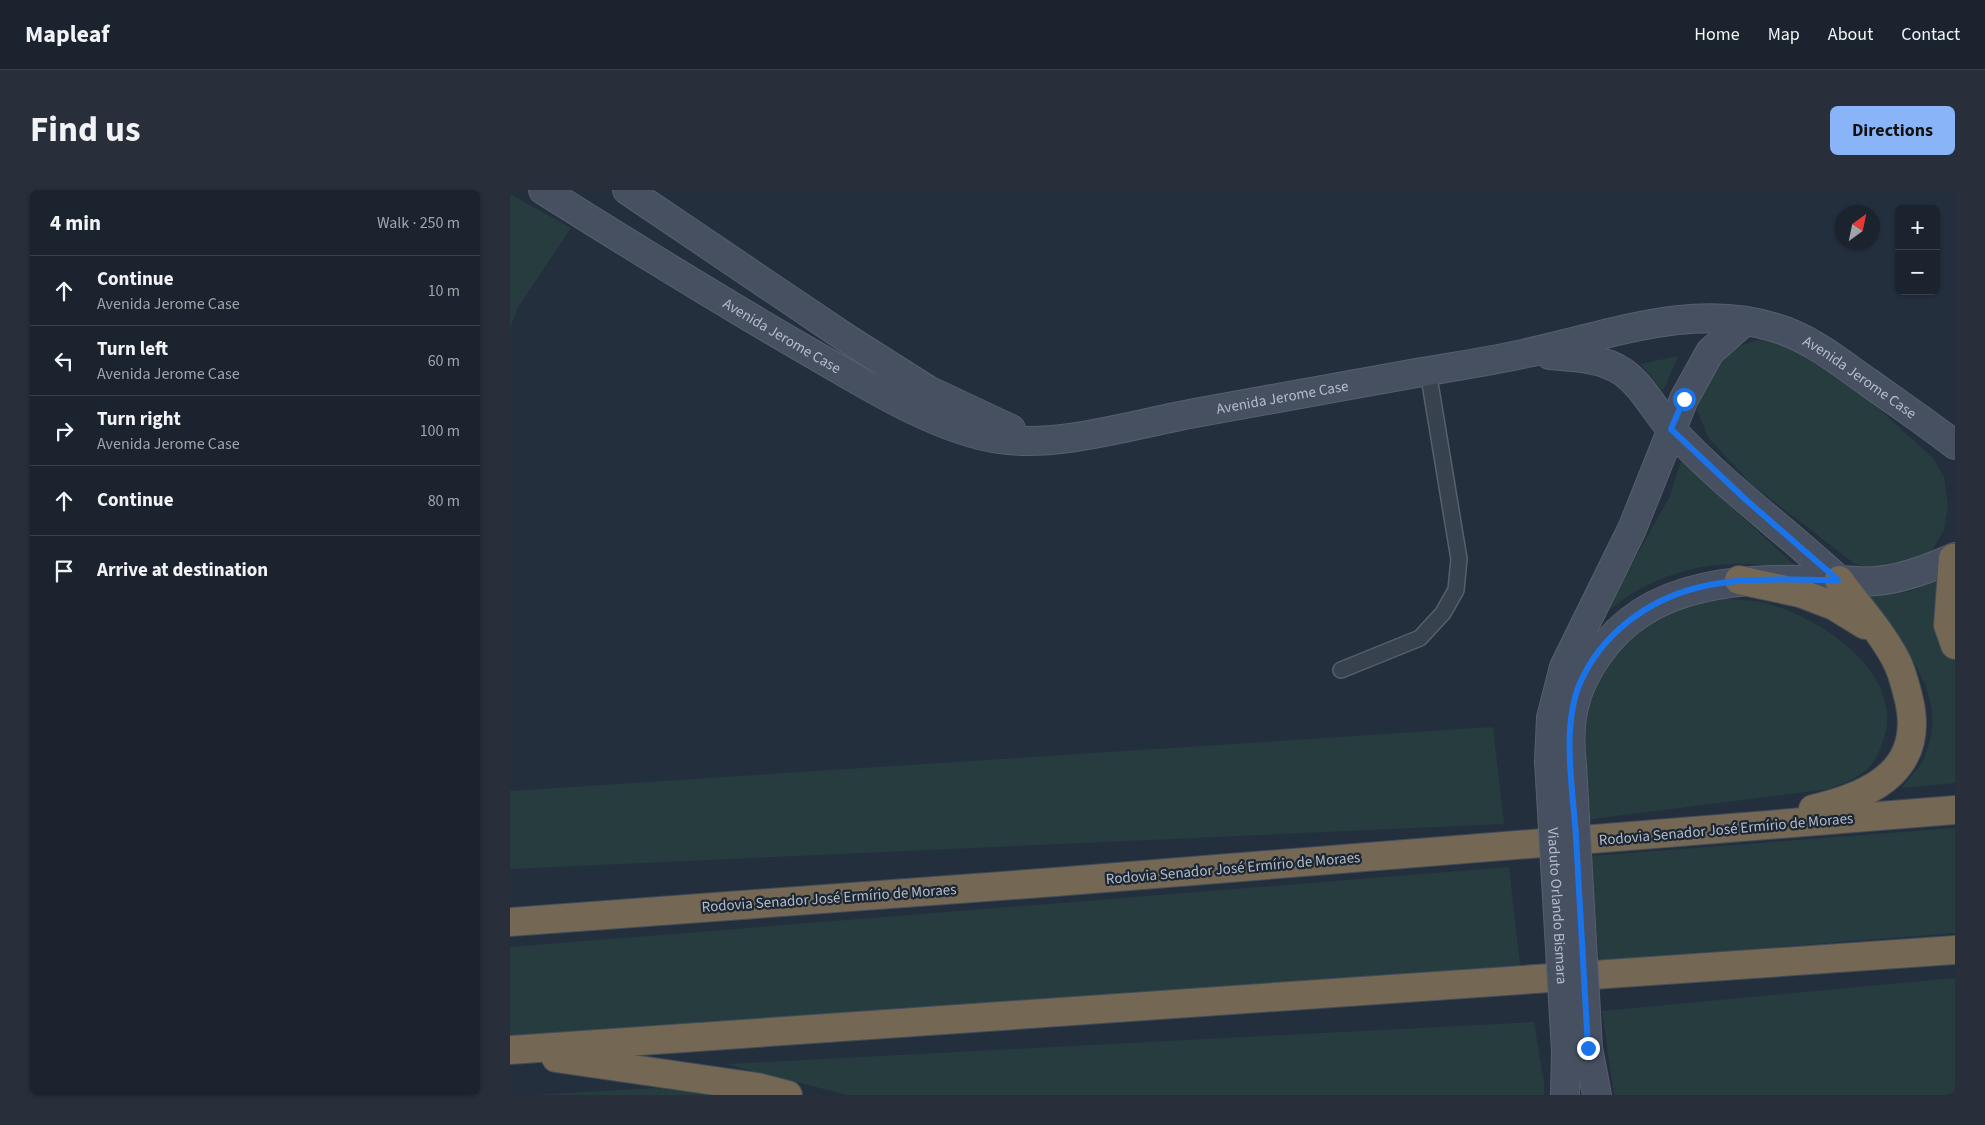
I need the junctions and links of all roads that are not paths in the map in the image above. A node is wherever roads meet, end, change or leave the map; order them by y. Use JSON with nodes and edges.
{"nodes":[{"id":1,"x":543,"y":190,"type":"edge"},
{"id":2,"x":627,"y":190,"type":"edge"},
{"id":3,"x":1745,"y":321,"type":"junction"},
{"id":4,"x":1527,"y":354,"type":"junction"},
{"id":5,"x":1428,"y":371,"type":"junction"},
{"id":6,"x":1671,"y":429,"type":"junction"},
{"id":7,"x":1947,"y":438,"type":"edge"},
{"id":8,"x":1038,"y":440,"type":"junction"},
{"id":9,"x":1955,"y":460,"type":"edge"},
{"id":10,"x":1954,"y":554,"type":"edge"},
{"id":11,"x":1739,"y":580,"type":"junction"},
{"id":12,"x":1838,"y":580,"type":"junction"},
{"id":13,"x":1879,"y":634,"type":"junction"},
{"id":14,"x":1955,"y":645,"type":"edge"},
{"id":15,"x":1341,"y":670,"type":"dead end"},
{"id":16,"x":1560,"y":763,"type":"junction"},
{"id":17,"x":1955,"y":810,"type":"edge"},
{"id":18,"x":1732,"y":828,"type":"junction"},
{"id":19,"x":510,"y":922,"type":"edge"},
{"id":20,"x":1955,"y":950,"type":"edge"},
{"id":21,"x":1577,"y":1049,"type":"junction"},
{"id":22,"x":510,"y":1051,"type":"edge"},
{"id":23,"x":788,"y":1095,"type":"edge"},
{"id":24,"x":1565,"y":1095,"type":"edge"},
{"id":25,"x":1597,"y":1095,"type":"edge"}],
"edges":[{"from":1,"to":8,"type":"main road","name":"Avenida Jerome Case"},
{"from":2,"to":8,"type":"main road","name":"Avenida Jerome Case"},
{"from":3,"to":4,"type":"main road","name":"Avenida Jerome Case"},
{"from":3,"to":6,"type":"main road"},
{"from":3,"to":7,"type":"main road","name":"Avenida Jerome Case"},
{"from":4,"to":5,"type":"main road","name":"Avenida Jerome Case"},
{"from":4,"to":6,"type":"main road","name":"Avenida Jerome Case"},
{"from":5,"to":8,"type":"main road","name":"Avenida Jerome Case"},
{"from":5,"to":15,"type":"lane"},
{"from":6,"to":12,"type":"main road","name":"Avenida Jerome Case"},
{"from":6,"to":16,"type":"main road"},
{"from":7,"to":9,"type":"main road","name":"Avenida Jerome Case"},
{"from":10,"to":12,"type":"main road"},
{"from":10,"to":14,"type":"highway"},
{"from":11,"to":12,"type":"main road"},
{"from":11,"to":13,"type":"highway"},
{"from":11,"to":16,"type":"main road"},
{"from":12,"to":13,"type":"highway"},
{"from":13,"to":18,"type":"highway"},
{"from":16,"to":21,"type":"main road","bridge":true},
{"from":17,"to":18,"type":"highway","name":"Rodovia Senador José Ermírio de Moraes"},
{"from":18,"to":19,"type":"highway","name":"Rodovia Senador José Ermírio de Moraes"},
{"from":20,"to":22,"type":"highway"},
{"from":21,"to":24,"type":"main road"},
{"from":21,"to":25,"type":"main road"},
{"from":22,"to":23,"type":"highway"}]}
